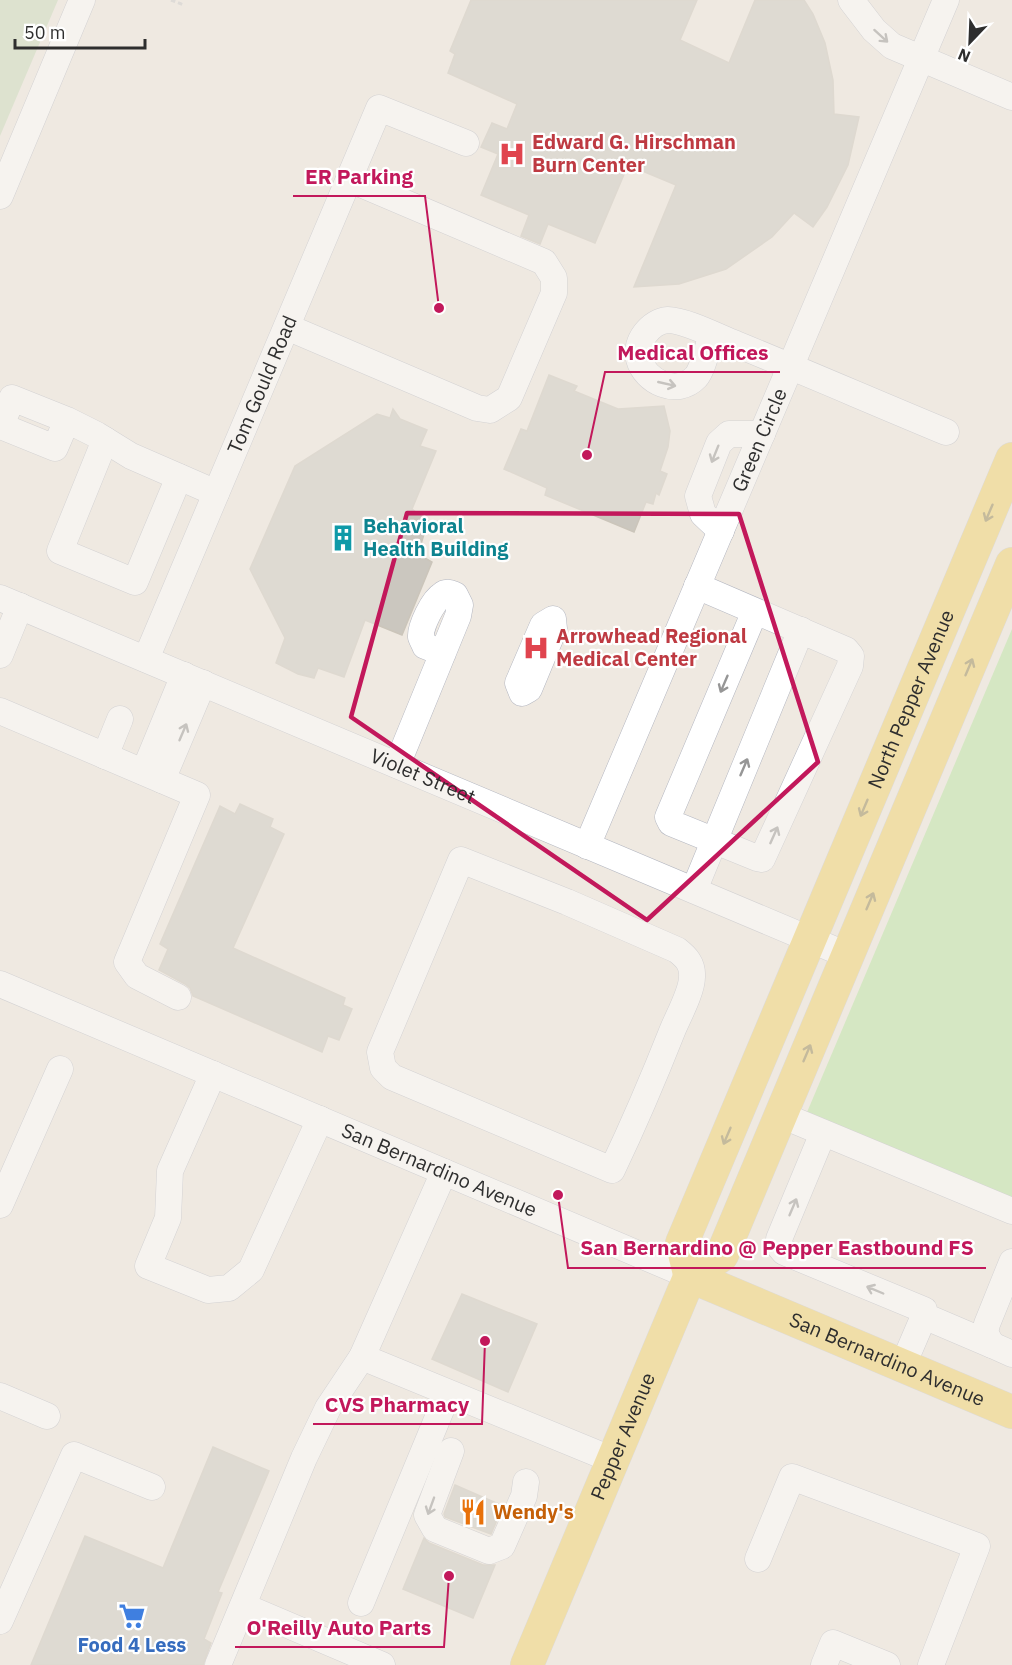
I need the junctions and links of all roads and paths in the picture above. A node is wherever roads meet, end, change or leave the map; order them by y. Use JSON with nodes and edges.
{"nodes":[{"id":1,"x":82,"y":0,"type":"edge"},
{"id":2,"x":171,"y":0,"type":"edge"},
{"id":3,"x":851,"y":0,"type":"edge"},
{"id":4,"x":946,"y":0,"type":"edge"},
{"id":5,"x":184,"y":5,"type":"dead end"},
{"id":6,"x":921,"y":59,"type":"junction"},
{"id":7,"x":1012,"y":97,"type":"edge"},
{"id":8,"x":466,"y":143,"type":"dead end"},
{"id":9,"x":349,"y":179,"type":"junction"},
{"id":10,"x":0,"y":196,"type":"edge"},
{"id":11,"x":287,"y":327,"type":"junction"},
{"id":12,"x":712,"y":335,"type":"dead end"},
{"id":13,"x":790,"y":366,"type":"junction"},
{"id":14,"x":67,"y":420,"type":"dead end"},
{"id":15,"x":946,"y":432,"type":"dead end"},
{"id":16,"x":762,"y":434,"type":"junction"},
{"id":17,"x":105,"y":440,"type":"junction"},
{"id":18,"x":1012,"y":459,"type":"edge"},
{"id":19,"x":179,"y":477,"type":"junction"},
{"id":20,"x":216,"y":493,"type":"junction"},
{"id":21,"x":721,"y":531,"type":"junction"},
{"id":22,"x":1012,"y":564,"type":"edge"},
{"id":23,"x":700,"y":579,"type":"junction"},
{"id":24,"x":5,"y":601,"type":"edge"},
{"id":25,"x":755,"y":611,"type":"junction"},
{"id":26,"x":801,"y":630,"type":"junction"},
{"id":27,"x":859,"y":641,"type":"dead end"},
{"id":28,"x":443,"y":653,"type":"dead end"},
{"id":29,"x":0,"y":655,"type":"edge"},
{"id":30,"x":146,"y":659,"type":"junction"},
{"id":31,"x":194,"y":679,"type":"junction"},
{"id":32,"x":0,"y":711,"type":"edge"},
{"id":33,"x":120,"y":719,"type":"dead end"},
{"id":34,"x":105,"y":756,"type":"junction"},
{"id":35,"x":398,"y":765,"type":"junction"},
{"id":36,"x":153,"y":776,"type":"junction"},
{"id":37,"x":713,"y":840,"type":"junction"},
{"id":38,"x":587,"y":846,"type":"junction"},
{"id":39,"x":694,"y":891,"type":"junction"},
{"id":40,"x":809,"y":939,"type":"junction"},
{"id":41,"x":847,"y":955,"type":"junction"},
{"id":42,"x":0,"y":984,"type":"edge"},
{"id":43,"x":178,"y":997,"type":"dead end"},
{"id":44,"x":60,"y":1069,"type":"dead end"},
{"id":45,"x":213,"y":1074,"type":"junction"},
{"id":46,"x":781,"y":1115,"type":"junction"},
{"id":47,"x":320,"y":1119,"type":"junction"},
{"id":48,"x":509,"y":1127,"type":"joint"},
{"id":49,"x":823,"y":1132,"type":"junction"},
{"id":50,"x":7,"y":1166,"type":"edge"},
{"id":51,"x":444,"y":1172,"type":"junction"},
{"id":52,"x":0,"y":1205,"type":"edge"},
{"id":53,"x":1012,"y":1211,"type":"edge"},
{"id":54,"x":1012,"y":1262,"type":"edge"},
{"id":55,"x":690,"y":1276,"type":"junction"},
{"id":56,"x":924,"y":1316,"type":"junction"},
{"id":57,"x":1002,"y":1349,"type":"edge"},
{"id":58,"x":362,"y":1357,"type":"junction"},
{"id":59,"x":903,"y":1365,"type":"junction"},
{"id":60,"x":448,"y":1393,"type":"junction"},
{"id":61,"x":0,"y":1396,"type":"edge"},
{"id":62,"x":1012,"y":1412,"type":"edge"},
{"id":63,"x":47,"y":1416,"type":"dead end"},
{"id":64,"x":452,"y":1451,"type":"dead end"},
{"id":65,"x":613,"y":1460,"type":"junction"},
{"id":66,"x":526,"y":1482,"type":"dead end"},
{"id":67,"x":152,"y":1487,"type":"dead end"},
{"id":68,"x":758,"y":1559,"type":"dead end"},
{"id":69,"x":361,"y":1603,"type":"dead end"},
{"id":70,"x":243,"y":1606,"type":"junction"},
{"id":71,"x":0,"y":1621,"type":"edge"},
{"id":72,"x":218,"y":1665,"type":"edge"},
{"id":73,"x":382,"y":1665,"type":"edge"},
{"id":74,"x":527,"y":1665,"type":"edge"},
{"id":75,"x":824,"y":1665,"type":"edge"},
{"id":76,"x":887,"y":1665,"type":"edge"},
{"id":77,"x":931,"y":1665,"type":"edge"}],
"edges":[{"from":1,"to":10,"type":"street"},
{"from":2,"to":5,"type":"path"},
{"from":3,"to":6,"type":"street","one_way":true},
{"from":4,"to":6,"type":"street","name":"Green Circle"},
{"from":6,"to":7,"type":"street"},
{"from":6,"to":13,"type":"street","name":"Green Circle"},
{"from":8,"to":9,"type":"street","name":"Tom Gould Road"},
{"from":9,"to":11,"type":"street","name":"Tom Gould Road"},
{"from":9,"to":11,"type":"street"},
{"from":11,"to":20,"type":"street","name":"Tom Gould Road"},
{"from":12,"to":13,"type":"street"},
{"from":13,"to":15,"type":"street"},
{"from":13,"to":16,"type":"street","name":"Green Circle"},
{"from":14,"to":17,"type":"street"},
{"from":16,"to":21,"type":"street","name":"Green Circle"},
{"from":16,"to":21,"type":"street","one_way":true},
{"from":17,"to":19,"type":"street"},
{"from":17,"to":19,"type":"street"},
{"from":18,"to":40,"type":"main road","name":"North Pepper Avenue","one_way":true},
{"from":19,"to":20,"type":"street"},
{"from":20,"to":30,"type":"street","name":"Tom Gould Road"},
{"from":21,"to":23,"type":"street","name":"Green Circle"},
{"from":41,"to":22,"type":"main road","one_way":true},
{"from":23,"to":25,"type":"street"},
{"from":23,"to":27,"type":"street"},
{"from":23,"to":38,"type":"street","name":"Green Circle"},
{"from":24,"to":29,"type":"street"},
{"from":24,"to":30,"type":"street","name":"Violet Street"},
{"from":25,"to":26,"type":"street"},
{"from":25,"to":37,"type":"street","one_way":true},
{"from":37,"to":26,"type":"street","one_way":true},
{"from":37,"to":26,"type":"street","one_way":true},
{"from":28,"to":35,"type":"street"},
{"from":30,"to":31,"type":"street","name":"Violet Street"},
{"from":31,"to":35,"type":"street","name":"Violet Street"},
{"from":31,"to":36,"type":"street"},
{"from":32,"to":34,"type":"street"},
{"from":33,"to":34,"type":"street"},
{"from":34,"to":36,"type":"street"},
{"from":35,"to":38,"type":"street","name":"Violet Street"},
{"from":36,"to":43,"type":"street"},
{"from":37,"to":39,"type":"street"},
{"from":38,"to":39,"type":"street","name":"Violet Street"},
{"from":39,"to":40,"type":"street","name":"Violet Street"},
{"from":40,"to":41,"type":"street","name":"Violet Street"},
{"from":40,"to":55,"type":"main road","one_way":true},
{"from":46,"to":41,"type":"main road","one_way":true},
{"from":42,"to":45,"type":"street","name":"San Bernardino Avenue"},
{"from":44,"to":50,"type":"street"},
{"from":45,"to":47,"type":"street","name":"San Bernardino Avenue"},
{"from":45,"to":47,"type":"street"},
{"from":46,"to":49,"type":"street"},
{"from":46,"to":55,"type":"main road"},
{"from":47,"to":51,"type":"street","name":"San Bernardino Avenue"},
{"from":48,"to":48,"type":"street"},
{"from":49,"to":53,"type":"street"},
{"from":56,"to":49,"type":"street","one_way":true},
{"from":50,"to":52,"type":"street"},
{"from":51,"to":55,"type":"street","name":"San Bernardino Avenue"},
{"from":51,"to":58,"type":"street"},
{"from":54,"to":57,"type":"street"},
{"from":55,"to":59,"type":"main road","name":"San Bernardino Avenue"},
{"from":55,"to":65,"type":"main road","name":"Pepper Avenue"},
{"from":56,"to":57,"type":"street"},
{"from":56,"to":59,"type":"street"},
{"from":58,"to":60,"type":"street"},
{"from":58,"to":70,"type":"street"},
{"from":59,"to":62,"type":"main road","name":"San Bernardino Avenue"},
{"from":60,"to":65,"type":"street"},
{"from":60,"to":69,"type":"street"},
{"from":61,"to":63,"type":"street"},
{"from":64,"to":66,"type":"street","one_way":true},
{"from":65,"to":74,"type":"main road","name":"Pepper Avenue"},
{"from":67,"to":71,"type":"street"},
{"from":68,"to":77,"type":"street"},
{"from":70,"to":72,"type":"street"},
{"from":70,"to":73,"type":"street"},
{"from":75,"to":76,"type":"street"}]}
